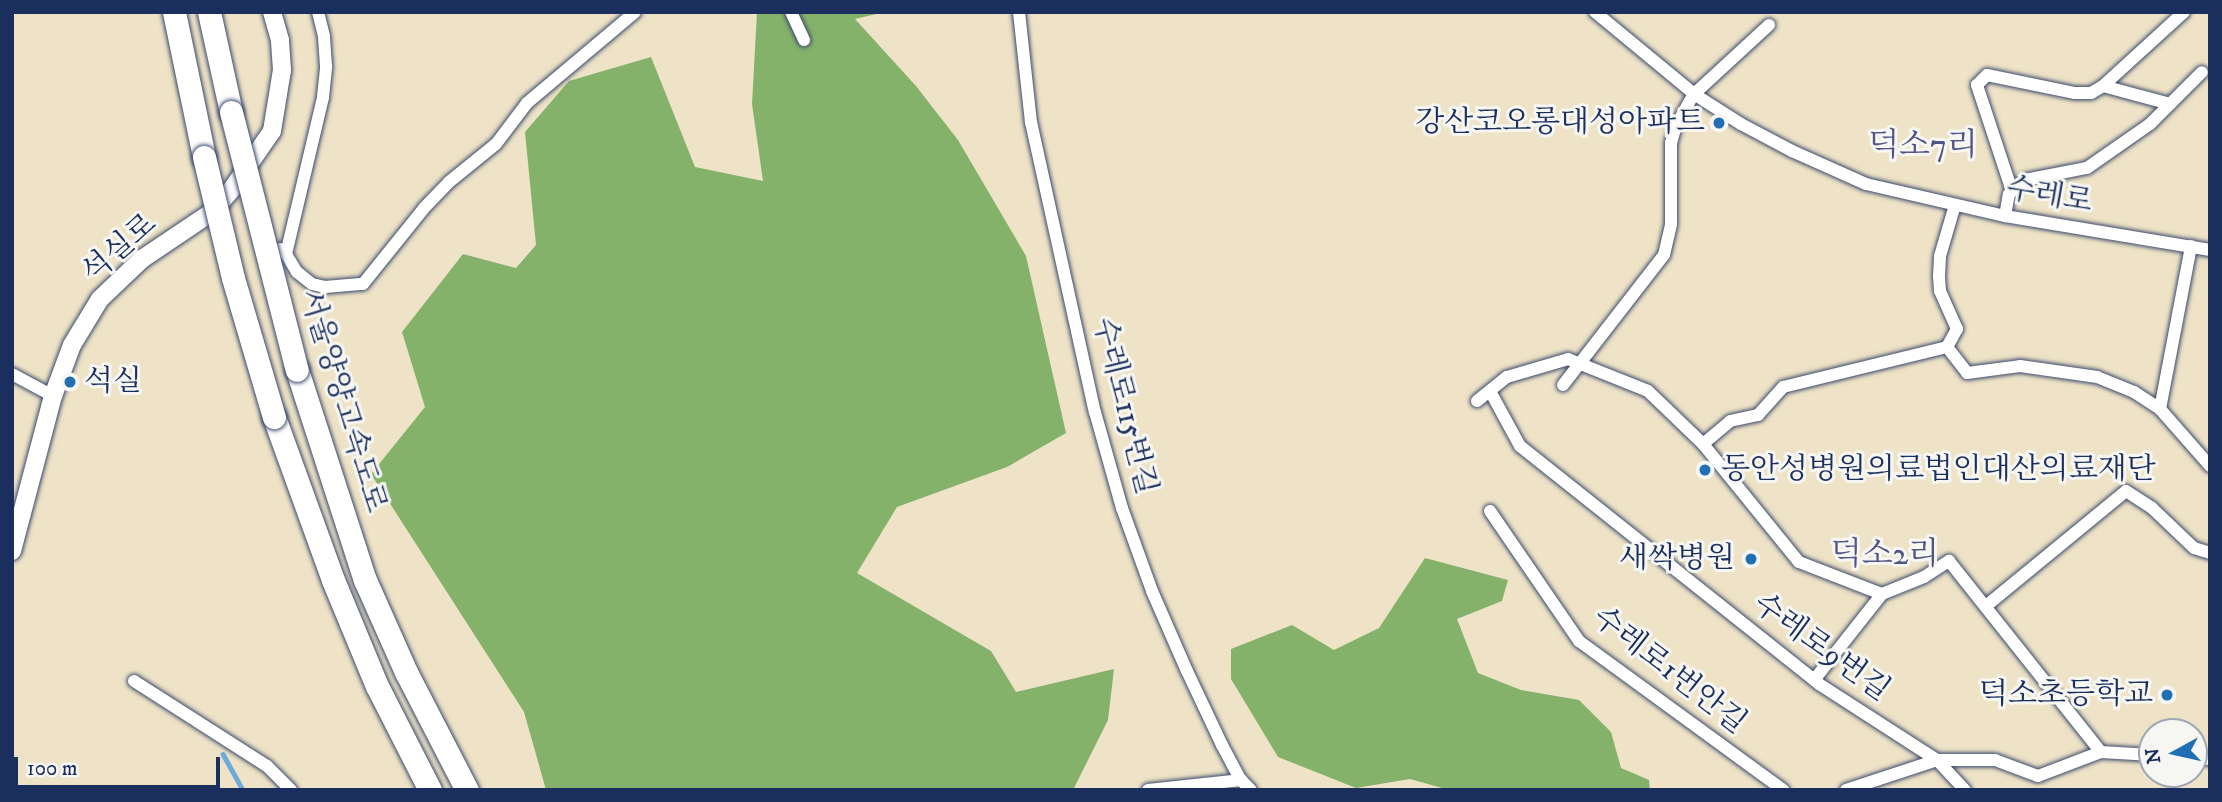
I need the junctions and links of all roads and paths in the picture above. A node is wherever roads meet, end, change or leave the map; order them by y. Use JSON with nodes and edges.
{"nodes":[{"id":1,"x":174,"y":12,"type":"edge"},
{"id":2,"x":209,"y":12,"type":"edge"},
{"id":3,"x":272,"y":12,"type":"edge"},
{"id":4,"x":318,"y":12,"type":"edge"},
{"id":5,"x":635,"y":12,"type":"edge"},
{"id":6,"x":792,"y":12,"type":"edge"},
{"id":7,"x":1019,"y":12,"type":"edge"},
{"id":8,"x":1594,"y":12,"type":"edge"},
{"id":9,"x":2184,"y":12,"type":"edge"},
{"id":10,"x":1769,"y":25,"type":"dead end"},
{"id":11,"x":804,"y":40,"type":"dead end"},
{"id":12,"x":2202,"y":72,"type":"dead end"},
{"id":13,"x":2103,"y":86,"type":"junction"},
{"id":14,"x":1694,"y":94,"type":"junction"},
{"id":15,"x":2170,"y":104,"type":"junction"},
{"id":16,"x":233,"y":189,"type":"junction"},
{"id":17,"x":2012,"y":191,"type":"junction"},
{"id":18,"x":1955,"y":205,"type":"junction"},
{"id":19,"x":2006,"y":216,"type":"junction"},
{"id":20,"x":2191,"y":246,"type":"junction"},
{"id":21,"x":2210,"y":250,"type":"edge"},
{"id":22,"x":286,"y":254,"type":"junction"},
{"id":23,"x":1947,"y":347,"type":"junction"},
{"id":24,"x":1581,"y":364,"type":"junction"},
{"id":25,"x":12,"y":374,"type":"edge"},
{"id":26,"x":1563,"y":385,"type":"dead end"},
{"id":27,"x":1490,"y":391,"type":"junction"},
{"id":28,"x":53,"y":396,"type":"junction"},
{"id":29,"x":1477,"y":401,"type":"dead end"},
{"id":30,"x":2160,"y":409,"type":"junction"},
{"id":31,"x":1703,"y":444,"type":"junction"},
{"id":32,"x":2210,"y":466,"type":"edge"},
{"id":33,"x":1490,"y":511,"type":"dead end"},
{"id":34,"x":12,"y":551,"type":"edge"},
{"id":35,"x":2210,"y":553,"type":"edge"},
{"id":36,"x":1882,"y":594,"type":"junction"},
{"id":37,"x":1986,"y":606,"type":"junction"},
{"id":38,"x":1814,"y":680,"type":"junction"},
{"id":39,"x":134,"y":681,"type":"dead end"},
{"id":40,"x":2101,"y":752,"type":"junction"},
{"id":41,"x":2138,"y":754,"type":"edge"},
{"id":42,"x":1937,"y":760,"type":"junction"},
{"id":43,"x":1241,"y":780,"type":"junction"},
{"id":44,"x":291,"y":790,"type":"edge"},
{"id":45,"x":430,"y":790,"type":"edge"},
{"id":46,"x":467,"y":790,"type":"edge"},
{"id":47,"x":1148,"y":790,"type":"edge"},
{"id":48,"x":1251,"y":790,"type":"edge"},
{"id":49,"x":1783,"y":790,"type":"edge"},
{"id":50,"x":1846,"y":790,"type":"edge"},
{"id":51,"x":1965,"y":790,"type":"edge"}],
"edges":[{"from":1,"to":45,"type":"highway","bridge":true},
{"from":2,"to":46,"type":"highway","name":"서울양양고속도로","bridge":true},
{"from":3,"to":16,"type":"main road","name":"석실로"},
{"from":4,"to":22,"type":"street"},
{"from":5,"to":22,"type":"street"},
{"from":6,"to":11,"type":"street"},
{"from":7,"to":43,"type":"street","name":"수레로115번길"},
{"from":8,"to":14,"type":"street","name":"수레로"},
{"from":9,"to":13,"type":"street"},
{"from":10,"to":14,"type":"street"},
{"from":12,"to":15,"type":"street"},
{"from":13,"to":15,"type":"street"},
{"from":13,"to":17,"type":"street"},
{"from":14,"to":18,"type":"street","name":"수레로"},
{"from":14,"to":24,"type":"street"},
{"from":15,"to":17,"type":"street"},
{"from":16,"to":22,"type":"street"},
{"from":16,"to":28,"type":"main road","name":"석실로"},
{"from":17,"to":19,"type":"street"},
{"from":18,"to":19,"type":"street","name":"수레로"},
{"from":18,"to":23,"type":"street"},
{"from":19,"to":20,"type":"street","name":"수레로"},
{"from":20,"to":21,"type":"street","name":"수레로"},
{"from":20,"to":30,"type":"street"},
{"from":23,"to":30,"type":"street"},
{"from":23,"to":31,"type":"street"},
{"from":24,"to":26,"type":"street"},
{"from":24,"to":27,"type":"street"},
{"from":24,"to":31,"type":"street"},
{"from":25,"to":28,"type":"street"},
{"from":27,"to":29,"type":"street"},
{"from":27,"to":38,"type":"street","name":"수레로9번길"},
{"from":28,"to":34,"type":"main road","name":"석실로"},
{"from":30,"to":32,"type":"street"},
{"from":31,"to":36,"type":"street"},
{"from":33,"to":49,"type":"street","name":"수레로1번안길"},
{"from":35,"to":37,"type":"street"},
{"from":36,"to":37,"type":"street"},
{"from":36,"to":38,"type":"street"},
{"from":37,"to":40,"type":"street"},
{"from":38,"to":42,"type":"street","name":"수레로9번길"},
{"from":39,"to":44,"type":"street"},
{"from":40,"to":41,"type":"street"},
{"from":40,"to":42,"type":"street"},
{"from":42,"to":50,"type":"street"},
{"from":42,"to":51,"type":"street","name":"수레로9번길"},
{"from":43,"to":47,"type":"street"},
{"from":43,"to":48,"type":"street","name":"수레로115번길"}]}
